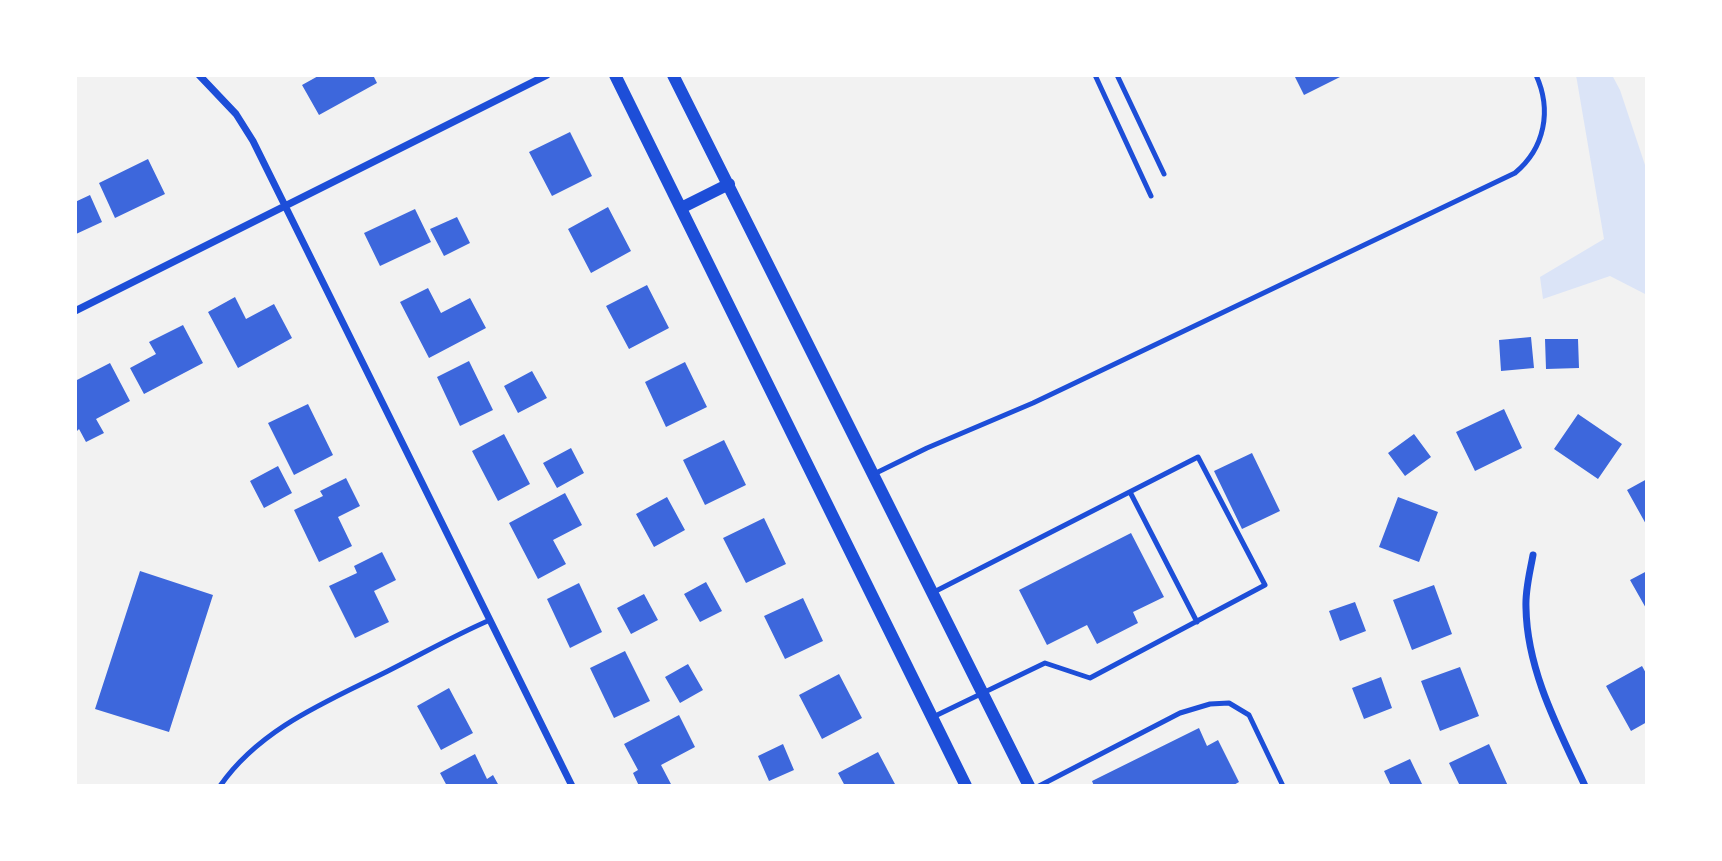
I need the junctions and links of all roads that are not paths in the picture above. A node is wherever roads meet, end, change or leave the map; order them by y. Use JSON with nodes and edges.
{"nodes":[{"id":1,"x":200,"y":75,"type":"edge"},
{"id":2,"x":547,"y":75,"type":"edge"},
{"id":3,"x":615,"y":75,"type":"edge"},
{"id":4,"x":674,"y":75,"type":"edge"},
{"id":5,"x":1095,"y":75,"type":"edge"},
{"id":6,"x":1117,"y":75,"type":"edge"},
{"id":7,"x":1536,"y":75,"type":"edge"},
{"id":8,"x":1164,"y":174,"type":"dead end"},
{"id":9,"x":729,"y":184,"type":"junction"},
{"id":10,"x":1151,"y":196,"type":"dead end"},
{"id":11,"x":286,"y":206,"type":"junction"},
{"id":12,"x":681,"y":208,"type":"junction"},
{"id":13,"x":75,"y":311,"type":"edge"},
{"id":14,"x":874,"y":474,"type":"junction"},
{"id":15,"x":1130,"y":492,"type":"junction"},
{"id":16,"x":1533,"y":555,"type":"dead end"},
{"id":17,"x":933,"y":593,"type":"junction"},
{"id":18,"x":490,"y":620,"type":"junction"},
{"id":19,"x":1197,"y":622,"type":"junction"},
{"id":20,"x":984,"y":693,"type":"junction"},
{"id":21,"x":933,"y":718,"type":"junction"},
{"id":22,"x":220,"y":786,"type":"edge"},
{"id":23,"x":572,"y":786,"type":"edge"},
{"id":24,"x":966,"y":786,"type":"edge"},
{"id":25,"x":1029,"y":786,"type":"edge"},
{"id":26,"x":1040,"y":786,"type":"edge"},
{"id":27,"x":1283,"y":786,"type":"edge"},
{"id":28,"x":1585,"y":786,"type":"edge"}],
"edges":[{"from":1,"to":11,"type":"street"},
{"from":2,"to":11,"type":"street"},
{"from":3,"to":12,"type":"street"},
{"from":4,"to":9,"type":"street"},
{"from":5,"to":10,"type":"lane"},
{"from":6,"to":8,"type":"lane"},
{"from":7,"to":14,"type":"lane"},
{"from":9,"to":12,"type":"street"},
{"from":9,"to":14,"type":"street"},
{"from":11,"to":13,"type":"street"},
{"from":11,"to":18,"type":"street"},
{"from":12,"to":21,"type":"street"},
{"from":14,"to":17,"type":"street"},
{"from":15,"to":17,"type":"lane"},
{"from":15,"to":19,"type":"lane"},
{"from":15,"to":19,"type":"lane"},
{"from":16,"to":28,"type":"street"},
{"from":17,"to":20,"type":"street"},
{"from":18,"to":22,"type":"lane"},
{"from":18,"to":23,"type":"street"},
{"from":19,"to":20,"type":"lane"},
{"from":20,"to":21,"type":"lane"},
{"from":20,"to":25,"type":"street"},
{"from":21,"to":24,"type":"street"},
{"from":26,"to":27,"type":"lane"}]}
